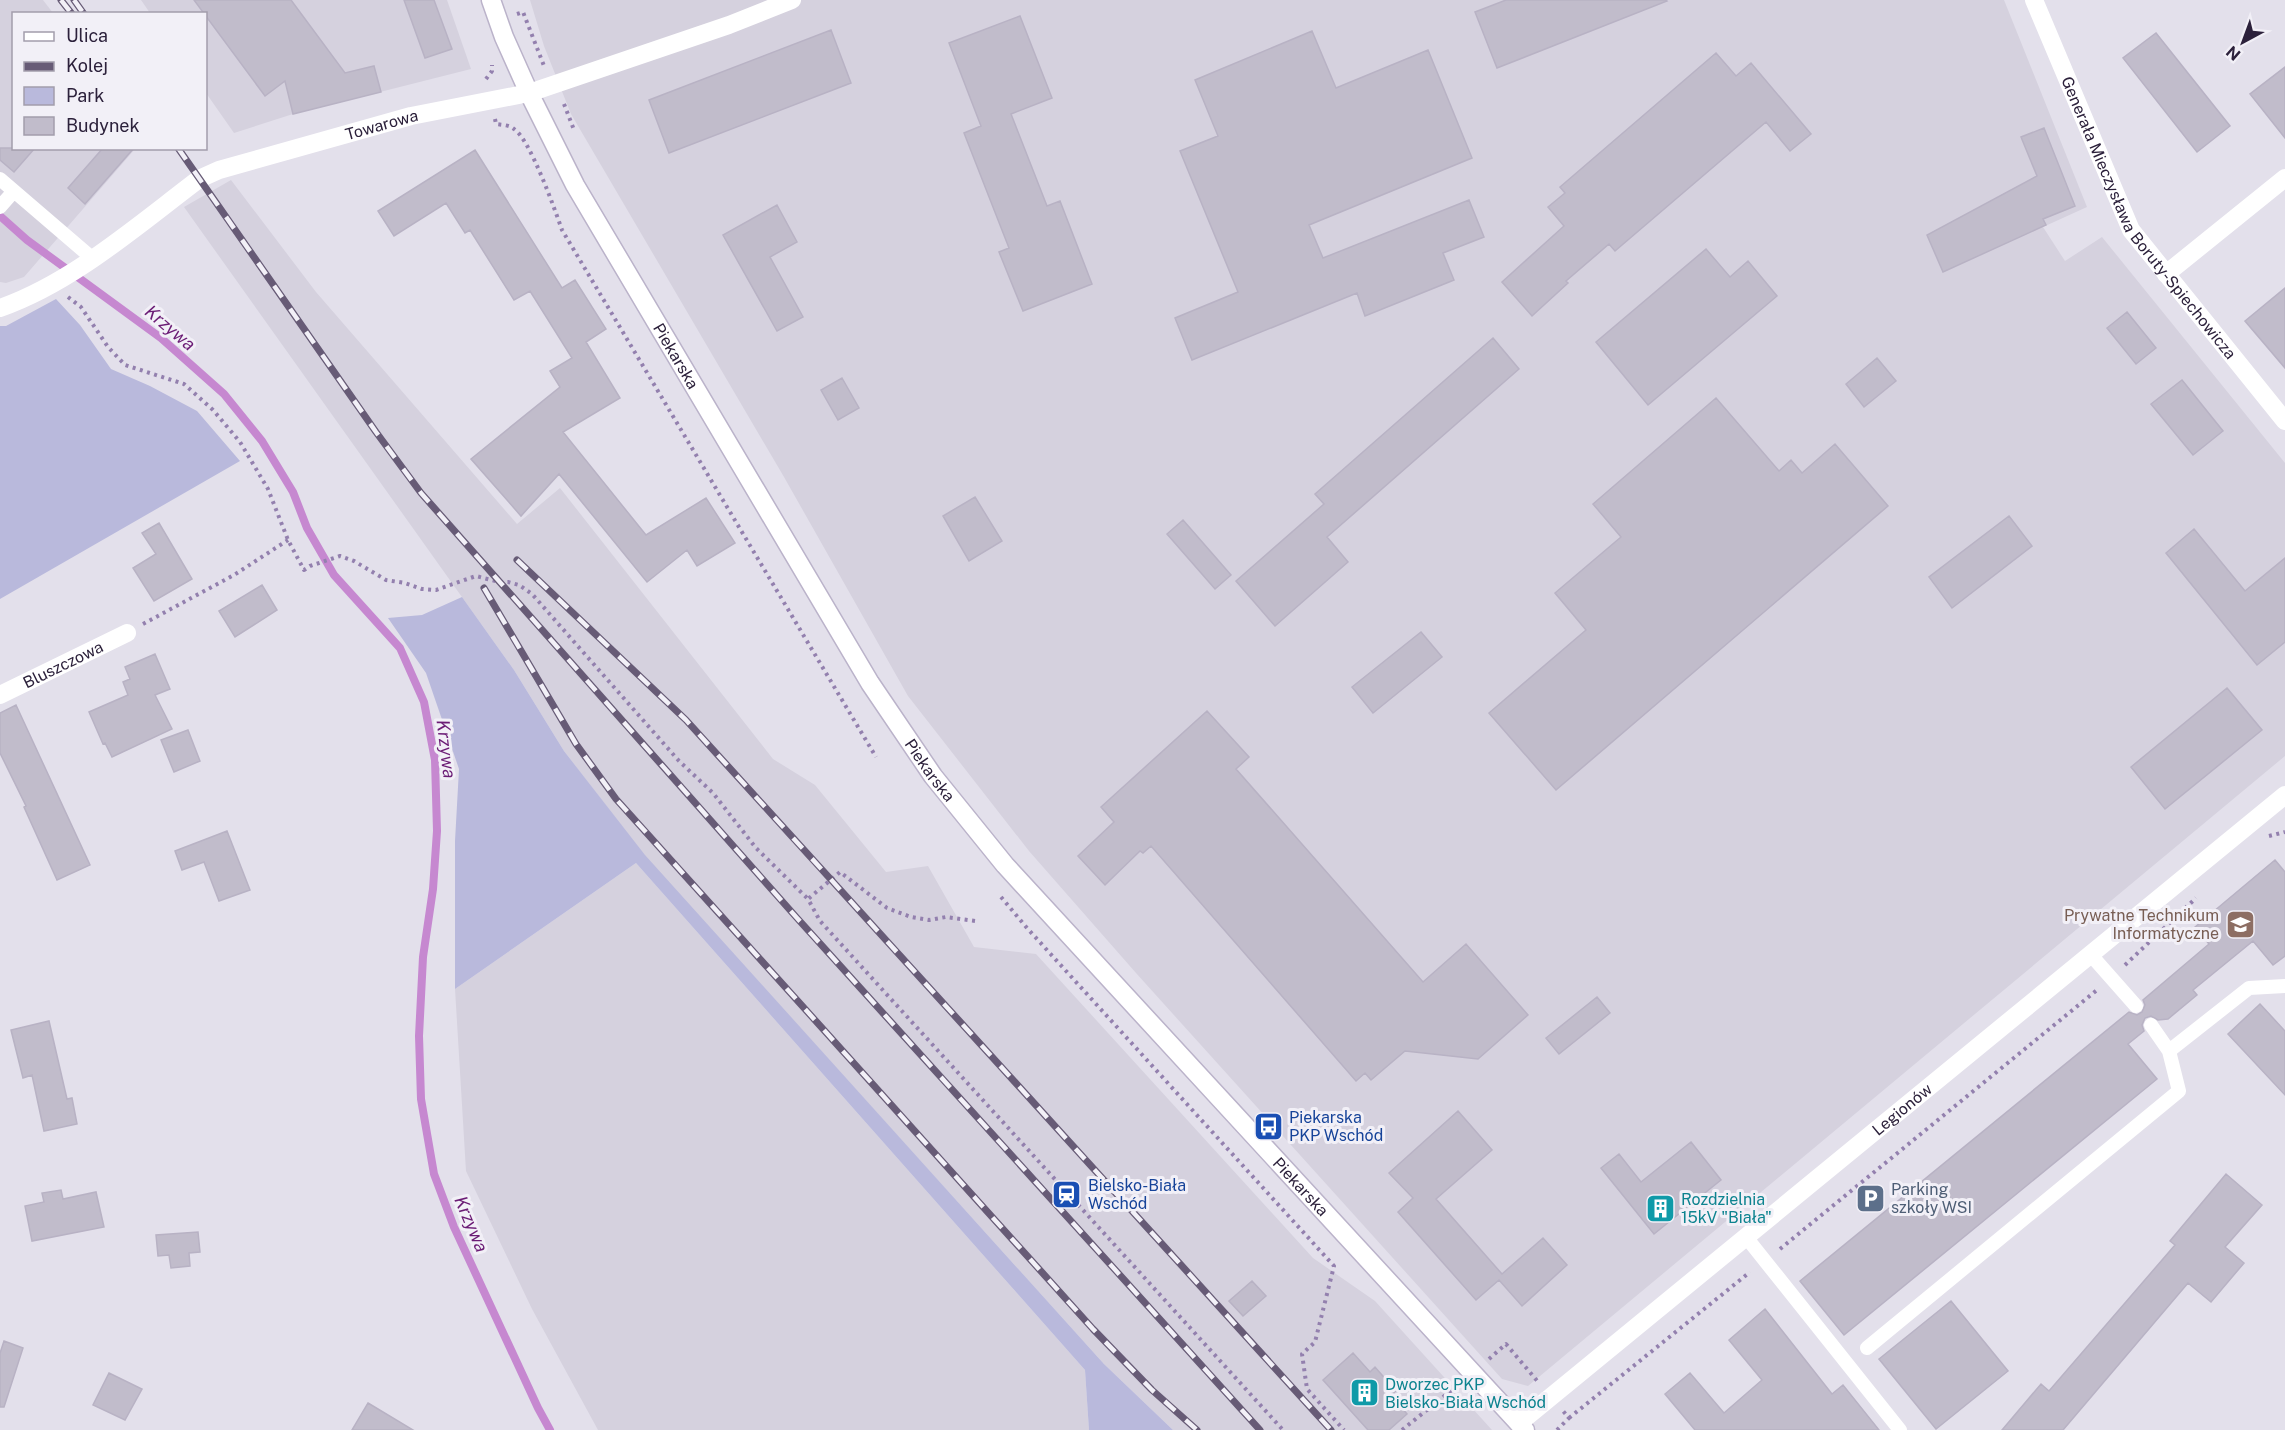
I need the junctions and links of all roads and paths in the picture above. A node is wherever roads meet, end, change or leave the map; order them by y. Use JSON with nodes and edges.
{"nodes":[{"id":1,"x":490,"y":0,"type":"edge"},
{"id":2,"x":792,"y":0,"type":"edge"},
{"id":3,"x":2034,"y":0,"type":"edge"},
{"id":4,"x":498,"y":19,"type":"junction"},
{"id":5,"x":488,"y":56,"type":"dead end"},
{"id":6,"x":551,"y":85,"type":"junction"},
{"id":7,"x":529,"y":93,"type":"junction"},
{"id":8,"x":490,"y":102,"type":"junction"},
{"id":9,"x":576,"y":133,"type":"dead end"},
{"id":10,"x":2285,"y":178,"type":"edge"},
{"id":11,"x":0,"y":179,"type":"edge"},
{"id":12,"x":6,"y":200,"type":"edge"},
{"id":13,"x":87,"y":261,"type":"junction"},
{"id":14,"x":2166,"y":274,"type":"junction"},
{"id":15,"x":57,"y":283,"type":"junction"},
{"id":16,"x":0,"y":308,"type":"edge"},
{"id":17,"x":2285,"y":421,"type":"edge"},
{"id":18,"x":288,"y":540,"type":"junction"},
{"id":19,"x":127,"y":633,"type":"joint"},
{"id":20,"x":0,"y":695,"type":"edge"},
{"id":21,"x":876,"y":757,"type":"dead end"},
{"id":22,"x":2285,"y":795,"type":"edge"},
{"id":23,"x":2285,"y":832,"type":"edge"},
{"id":24,"x":2263,"y":837,"type":"dead end"},
{"id":25,"x":1001,"y":897,"type":"dead end"},
{"id":26,"x":2197,"y":897,"type":"dead end"},
{"id":27,"x":808,"y":899,"type":"junction"},
{"id":28,"x":975,"y":921,"type":"dead end"},
{"id":29,"x":2091,"y":955,"type":"junction"},
{"id":30,"x":2110,"y":979,"type":"junction"},
{"id":31,"x":2285,"y":986,"type":"edge"},
{"id":32,"x":2136,"y":1006,"type":"dead end"},
{"id":33,"x":2151,"y":1025,"type":"dead end"},
{"id":34,"x":2169,"y":1051,"type":"junction"},
{"id":35,"x":1746,"y":1237,"type":"junction"},
{"id":36,"x":1765,"y":1260,"type":"junction"},
{"id":37,"x":1867,"y":1348,"type":"dead end"},
{"id":38,"x":1473,"y":1373,"type":"junction"},
{"id":39,"x":1550,"y":1397,"type":"junction"},
{"id":40,"x":1569,"y":1418,"type":"junction"},
{"id":41,"x":1519,"y":1428,"type":"edge"},
{"id":42,"x":1283,"y":1430,"type":"edge"},
{"id":43,"x":1344,"y":1430,"type":"edge"},
{"id":44,"x":1402,"y":1430,"type":"edge"},
{"id":45,"x":1557,"y":1430,"type":"edge"},
{"id":46,"x":1900,"y":1430,"type":"edge"}],
"edges":[{"from":1,"to":4,"type":"street","name":"Piekarska"},
{"from":2,"to":6,"type":"street","name":"Towarowa"},
{"from":3,"to":14,"type":"street","name":"Generała Mieczysława Boruty-Spiechowicza"},
{"from":4,"to":6,"type":"path"},
{"from":4,"to":7,"type":"street","name":"Piekarska"},
{"from":5,"to":8,"type":"path"},
{"from":6,"to":7,"type":"street","name":"Towarowa"},
{"from":6,"to":9,"type":"path"},
{"from":7,"to":8,"type":"street","name":"Towarowa"},
{"from":7,"to":38,"type":"street","name":"Piekarska"},
{"from":8,"to":13,"type":"street","name":"Towarowa"},
{"from":8,"to":21,"type":"path"},
{"from":10,"to":14,"type":"street"},
{"from":11,"to":12,"type":"lane"},
{"from":12,"to":13,"type":"lane"},
{"from":13,"to":15,"type":"street","name":"Towarowa"},
{"from":14,"to":17,"type":"street","name":"Generała Mieczysława Boruty-Spiechowicza"},
{"from":15,"to":16,"type":"street","name":"Towarowa"},
{"from":15,"to":18,"type":"path"},
{"from":18,"to":19,"type":"path"},
{"from":18,"to":27,"type":"path"},
{"from":19,"to":20,"type":"street","name":"Bluszczowa"},
{"from":22,"to":29,"type":"street","name":"Legionów"},
{"from":23,"to":24,"type":"path"},
{"from":25,"to":43,"type":"path"},
{"from":26,"to":30,"type":"path"},
{"from":27,"to":28,"type":"path"},
{"from":27,"to":42,"type":"path"},
{"from":29,"to":30,"type":"lane"},
{"from":29,"to":35,"type":"street","name":"Legionów"},
{"from":30,"to":32,"type":"lane"},
{"from":30,"to":36,"type":"path"},
{"from":31,"to":34,"type":"lane"},
{"from":33,"to":34,"type":"lane"},
{"from":34,"to":37,"type":"lane"},
{"from":35,"to":36,"type":"lane"},
{"from":35,"to":39,"type":"street","name":"Legionów"},
{"from":36,"to":40,"type":"path"},
{"from":36,"to":46,"type":"lane"},
{"from":38,"to":39,"type":"path"},
{"from":38,"to":41,"type":"street","name":"Piekarska"},
{"from":38,"to":44,"type":"path"},
{"from":39,"to":40,"type":"path"},
{"from":39,"to":41,"type":"street","name":"Legionów"},
{"from":40,"to":45,"type":"path"}]}
